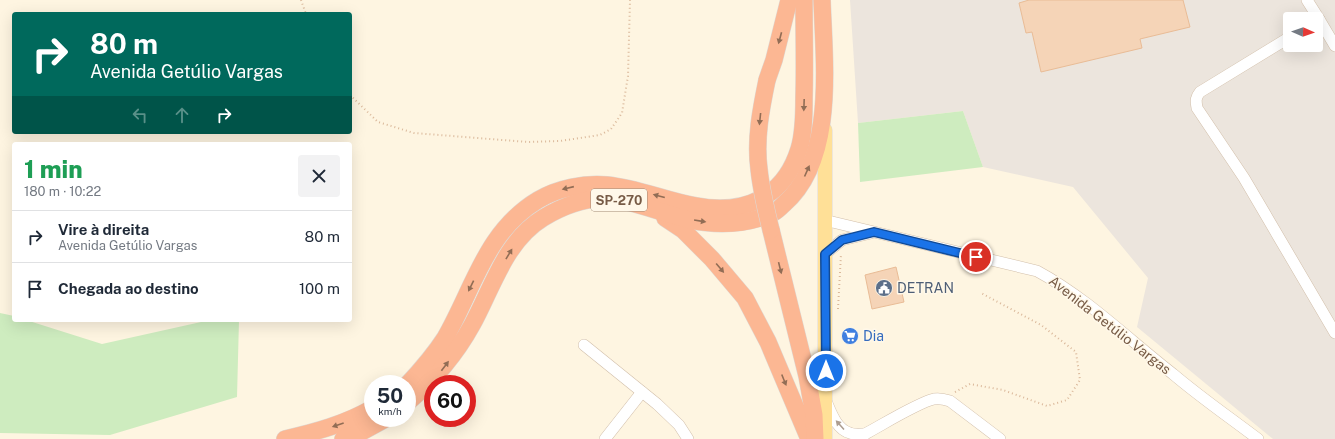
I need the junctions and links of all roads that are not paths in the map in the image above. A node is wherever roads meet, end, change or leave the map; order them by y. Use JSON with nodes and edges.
{"nodes":[{"id":1,"x":789,"y":0,"type":"edge"},
{"id":2,"x":804,"y":0,"type":"edge"},
{"id":3,"x":822,"y":0,"type":"edge"},
{"id":4,"x":1307,"y":0,"type":"edge"},
{"id":5,"x":1313,"y":12,"type":"edge"},
{"id":6,"x":1323,"y":29,"type":"edge"},
{"id":7,"x":1283,"y":41,"type":"edge"},
{"id":8,"x":1335,"y":46,"type":"edge"},
{"id":9,"x":824,"y":75,"type":"junction"},
{"id":10,"x":648,"y":207,"type":"junction"},
{"id":11,"x":824,"y":220,"type":"junction"},
{"id":12,"x":874,"y":232,"type":"junction"},
{"id":13,"x":825,"y":254,"type":"junction"},
{"id":14,"x":1335,"y":332,"type":"edge"},
{"id":15,"x":584,"y":344,"type":"dead end"},
{"id":16,"x":416,"y":376,"type":"edge"},
{"id":17,"x":642,"y":392,"type":"junction"},
{"id":18,"x":416,"y":396,"type":"edge"},
{"id":19,"x":826,"y":401,"type":"junction"},
{"id":20,"x":364,"y":413,"type":"edge"},
{"id":21,"x":370,"y":427,"type":"edge"},
{"id":22,"x":863,"y":437,"type":"edge"},
{"id":23,"x":285,"y":439,"type":"edge"},
{"id":24,"x":343,"y":439,"type":"edge"},
{"id":25,"x":605,"y":439,"type":"edge"},
{"id":26,"x":688,"y":439,"type":"edge"},
{"id":27,"x":809,"y":439,"type":"edge"},
{"id":28,"x":815,"y":439,"type":"edge"},
{"id":29,"x":825,"y":439,"type":"edge"},
{"id":30,"x":1000,"y":439,"type":"edge"},
{"id":31,"x":1258,"y":439,"type":"edge"}],
"edges":[{"from":1,"to":28,"type":"highway","one_way":true,"bridge":true},
{"from":2,"to":16,"type":"highway","number":"SP-270","one_way":true},
{"from":3,"to":9,"type":"highway","number":"SP-270"},
{"from":4,"to":5,"type":"street"},
{"from":6,"to":8,"type":"street"},
{"from":7,"to":14,"type":"street"},
{"from":10,"to":9,"type":"highway","number":"SP-270","one_way":true},
{"from":9,"to":11,"type":"main road","number":"SP-270"},
{"from":18,"to":10,"type":"highway","number":"SP-270","one_way":true},
{"from":10,"to":27,"type":"highway","one_way":true},
{"from":11,"to":12,"type":"street","name":"Avenida Getúlio Vargas"},
{"from":11,"to":13,"type":"main road","number":"SP-270"},
{"from":12,"to":13,"type":"street","name":"Avenida Getúlio Vargas"},
{"from":12,"to":31,"type":"street","name":"Avenida Getúlio Vargas"},
{"from":13,"to":19,"type":"main road","number":"SP-270"},
{"from":15,"to":17,"type":"street"},
{"from":17,"to":25,"type":"street"},
{"from":17,"to":26,"type":"street"},
{"from":22,"to":19,"type":"street","one_way":true},
{"from":19,"to":29,"type":"main road"},
{"from":20,"to":23,"type":"highway","one_way":true},
{"from":21,"to":24,"type":"highway"},
{"from":22,"to":30,"type":"street"}]}
